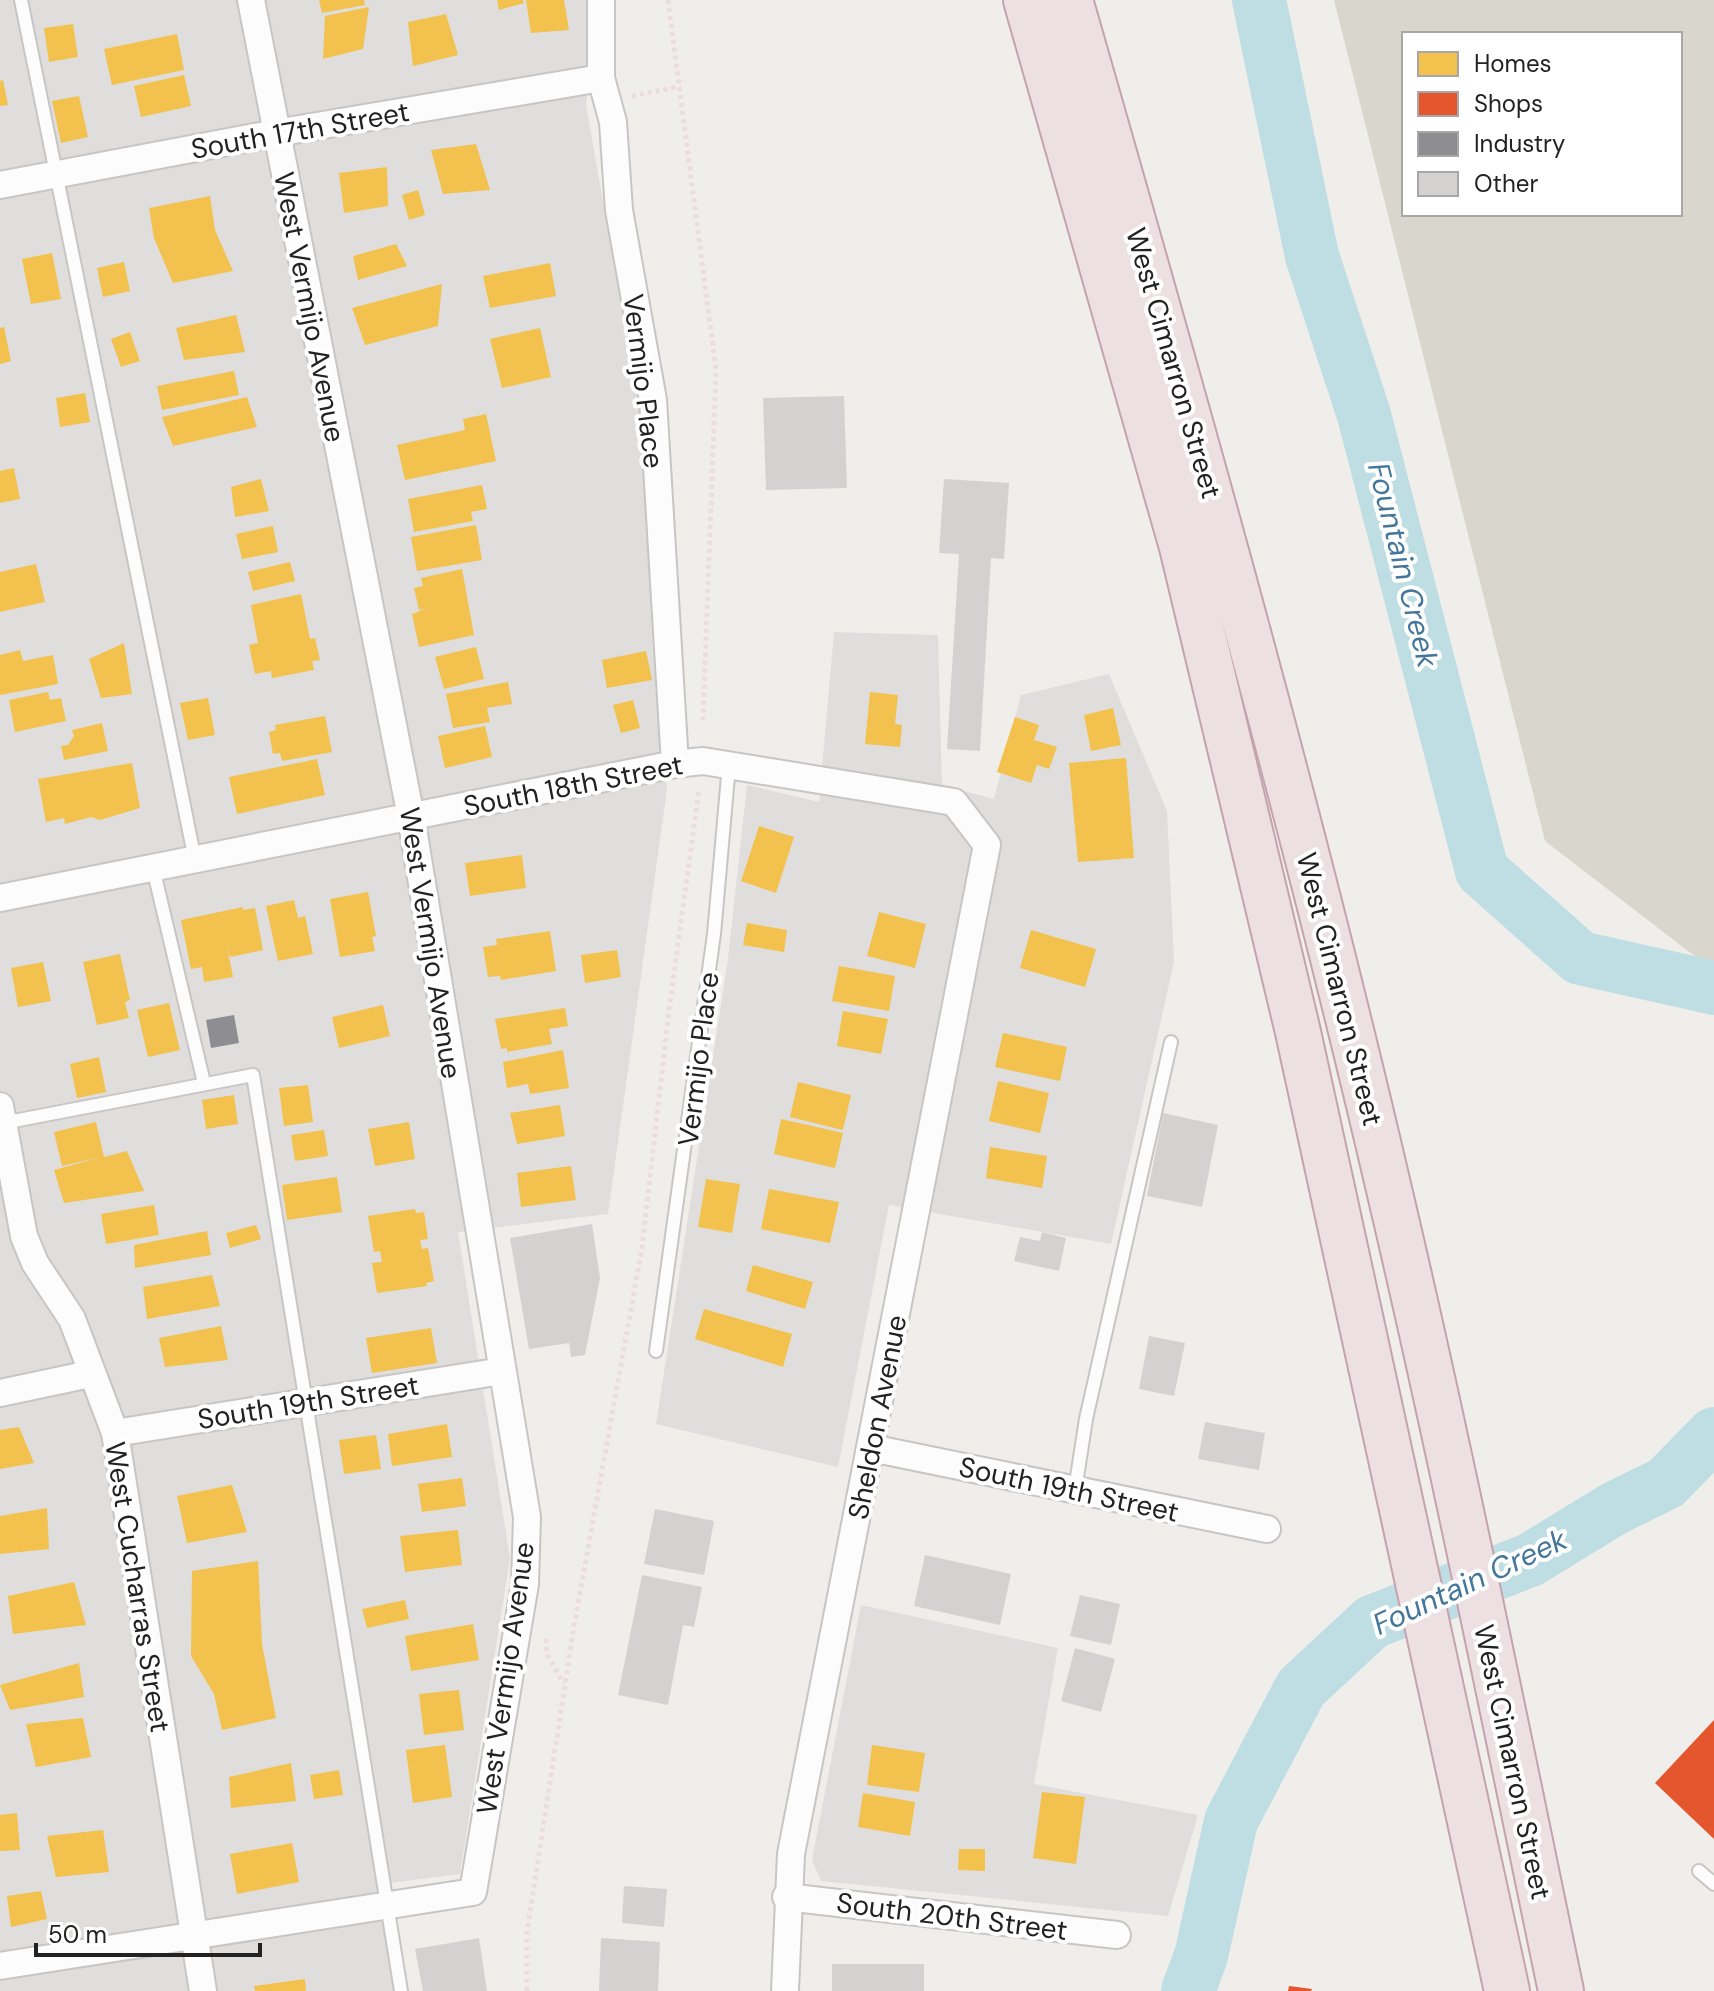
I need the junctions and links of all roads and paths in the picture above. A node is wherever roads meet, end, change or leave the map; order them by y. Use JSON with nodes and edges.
{"nodes":[{"id":1,"x":21,"y":0,"type":"edge"},
{"id":2,"x":251,"y":0,"type":"edge"},
{"id":3,"x":601,"y":0,"type":"edge"},
{"id":4,"x":668,"y":0,"type":"edge"},
{"id":5,"x":1026,"y":0,"type":"edge"},
{"id":6,"x":1070,"y":0,"type":"edge"},
{"id":7,"x":677,"y":87,"type":"junction"},
{"id":8,"x":604,"y":89,"type":"junction"},
{"id":9,"x":276,"y":133,"type":"junction"},
{"id":10,"x":55,"y":175,"type":"junction"},
{"id":11,"x":0,"y":185,"type":"edge"},
{"id":12,"x":716,"y":763,"type":"junction"},
{"id":13,"x":675,"y":764,"type":"junction"},
{"id":14,"x":411,"y":817,"type":"junction"},
{"id":15,"x":987,"y":845,"type":"joint"},
{"id":16,"x":195,"y":860,"type":"junction"},
{"id":17,"x":153,"y":868,"type":"junction"},
{"id":18,"x":0,"y":898,"type":"edge"},
{"id":19,"x":1171,"y":1042,"type":"dead end"},
{"id":20,"x":204,"y":1083,"type":"junction"},
{"id":21,"x":2,"y":1115,"type":"edge"},
{"id":22,"x":656,"y":1351,"type":"dead end"},
{"id":23,"x":502,"y":1371,"type":"junction"},
{"id":24,"x":90,"y":1374,"type":"junction"},
{"id":25,"x":0,"y":1393,"type":"edge"},
{"id":26,"x":305,"y":1403,"type":"junction"},
{"id":27,"x":115,"y":1433,"type":"junction"},
{"id":28,"x":871,"y":1448,"type":"junction"},
{"id":29,"x":1075,"y":1490,"type":"junction"},
{"id":30,"x":1267,"y":1529,"type":"dead end"},
{"id":31,"x":1699,"y":1871,"type":"dead end"},
{"id":32,"x":1714,"y":1884,"type":"edge"},
{"id":33,"x":786,"y":1897,"type":"junction"},
{"id":34,"x":387,"y":1906,"type":"junction"},
{"id":35,"x":194,"y":1934,"type":"junction"},
{"id":36,"x":1117,"y":1935,"type":"dead end"},
{"id":37,"x":0,"y":1966,"type":"edge"},
{"id":38,"x":1502,"y":1979,"type":"edge"},
{"id":39,"x":203,"y":1991,"type":"edge"},
{"id":40,"x":401,"y":1991,"type":"edge"},
{"id":41,"x":527,"y":1991,"type":"edge"},
{"id":42,"x":785,"y":1991,"type":"edge"},
{"id":43,"x":1561,"y":1991,"type":"edge"}],
"edges":[{"from":1,"to":10,"type":"lane"},
{"from":2,"to":9,"type":"street","name":"West Vermijo Avenue"},
{"from":3,"to":8,"type":"street","name":"Vermijo Place"},
{"from":4,"to":7,"type":"path"},
{"from":5,"to":38,"type":"highway","name":"West Cimarron Street"},
{"from":6,"to":43,"type":"highway","name":"West Cimarron Street"},
{"from":7,"to":8,"type":"path"},
{"from":7,"to":12,"type":"path"},
{"from":8,"to":9,"type":"street","name":"South 17th Street"},
{"from":8,"to":13,"type":"street","name":"Vermijo Place"},
{"from":9,"to":10,"type":"street","name":"South 17th Street"},
{"from":9,"to":14,"type":"street","name":"West Vermijo Avenue"},
{"from":10,"to":11,"type":"street","name":"South 17th Street"},
{"from":10,"to":16,"type":"lane"},
{"from":12,"to":13,"type":"street","name":"South 18th Street"},
{"from":12,"to":15,"type":"street","name":"South 18th Street"},
{"from":12,"to":22,"type":"lane","name":"Vermijo Place"},
{"from":12,"to":41,"type":"path"},
{"from":13,"to":14,"type":"street","name":"South 18th Street"},
{"from":14,"to":16,"type":"street","name":"South 18th Street"},
{"from":14,"to":23,"type":"street","name":"West Vermijo Avenue"},
{"from":15,"to":28,"type":"street","name":"Sheldon Avenue"},
{"from":16,"to":17,"type":"street","name":"South 18th Street"},
{"from":17,"to":18,"type":"street","name":"South 18th Street"},
{"from":17,"to":20,"type":"lane"},
{"from":19,"to":29,"type":"lane"},
{"from":20,"to":21,"type":"lane"},
{"from":20,"to":26,"type":"lane"},
{"from":21,"to":24,"type":"street","name":"West Cucharras Street"},
{"from":23,"to":26,"type":"street","name":"South 19th Street"},
{"from":23,"to":34,"type":"street","name":"West Vermijo Avenue"},
{"from":24,"to":25,"type":"street"},
{"from":24,"to":27,"type":"street","name":"West Cucharras Street"},
{"from":26,"to":27,"type":"street","name":"South 19th Street"},
{"from":26,"to":34,"type":"lane"},
{"from":27,"to":35,"type":"street","name":"West Cucharras Street"},
{"from":28,"to":29,"type":"street","name":"South 19th Street"},
{"from":28,"to":33,"type":"street","name":"Sheldon Avenue"},
{"from":29,"to":30,"type":"street","name":"South 19th Street"},
{"from":31,"to":32,"type":"lane"},
{"from":33,"to":36,"type":"street","name":"South 20th Street"},
{"from":33,"to":42,"type":"street","name":"Sheldon Avenue"},
{"from":34,"to":35,"type":"street"},
{"from":34,"to":40,"type":"lane"},
{"from":35,"to":37,"type":"street"},
{"from":35,"to":39,"type":"street","name":"West Cucharras Street"}]}
